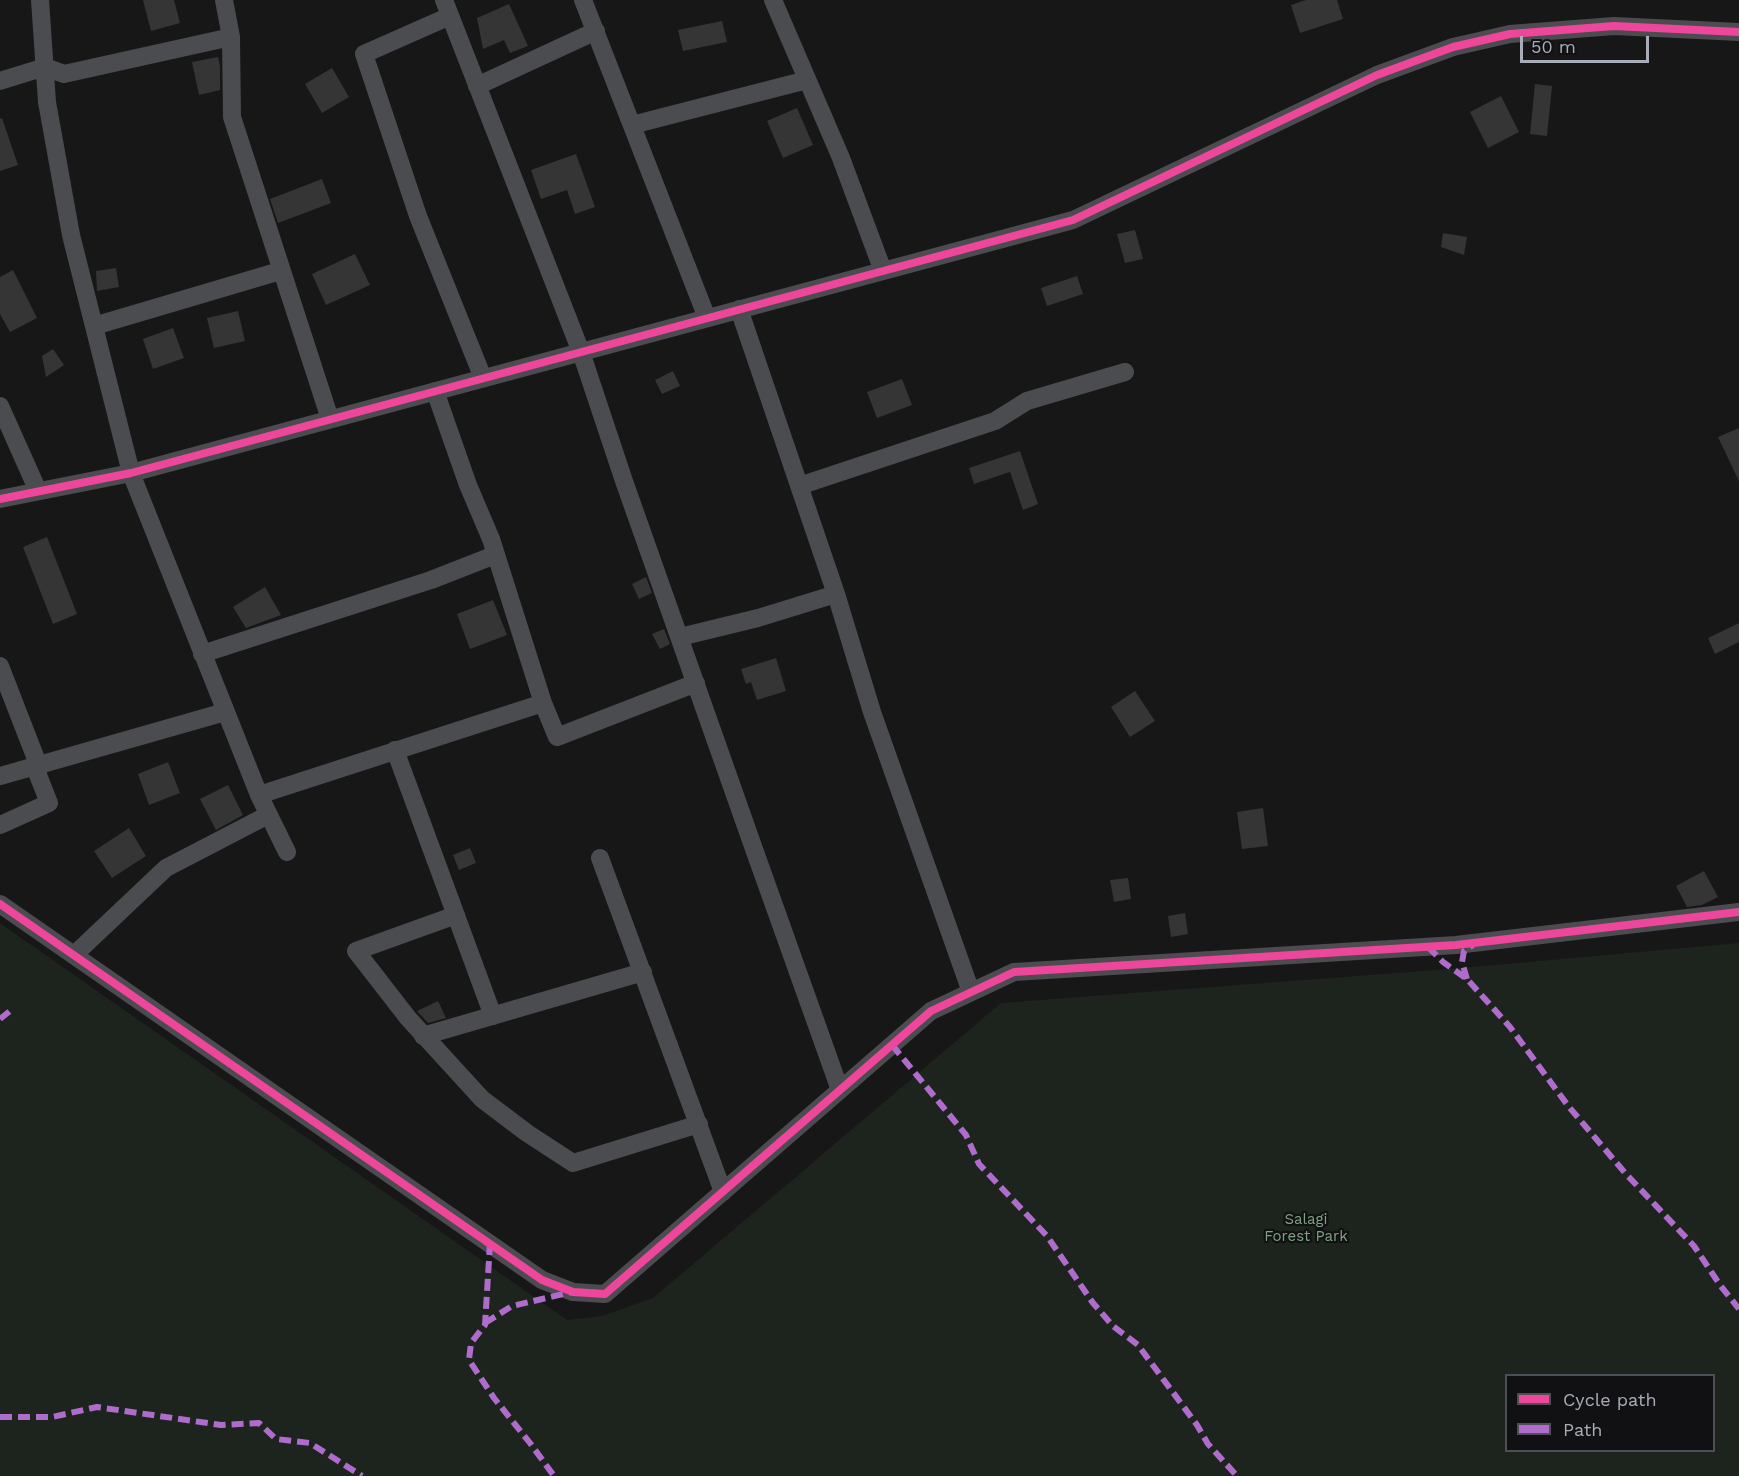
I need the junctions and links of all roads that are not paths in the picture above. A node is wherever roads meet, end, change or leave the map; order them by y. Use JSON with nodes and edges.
{"nodes":[{"id":1,"x":40,"y":0,"type":"edge"},
{"id":2,"x":224,"y":0,"type":"edge"},
{"id":3,"x":583,"y":0,"type":"edge"},
{"id":4,"x":773,"y":0,"type":"edge"},
{"id":5,"x":447,"y":8,"type":"edge"},
{"id":6,"x":596,"y":31,"type":"junction"},
{"id":7,"x":1739,"y":32,"type":"edge"},
{"id":8,"x":231,"y":37,"type":"junction"},
{"id":9,"x":45,"y":67,"type":"junction"},
{"id":10,"x":807,"y":80,"type":"junction"},
{"id":11,"x":0,"y":81,"type":"edge"},
{"id":12,"x":477,"y":86,"type":"junction"},
{"id":13,"x":632,"y":125,"type":"junction"},
{"id":14,"x":280,"y":271,"type":"junction"},
{"id":15,"x":883,"y":271,"type":"junction"},
{"id":16,"x":739,"y":309,"type":"junction"},
{"id":17,"x":707,"y":318,"type":"junction"},
{"id":18,"x":94,"y":326,"type":"junction"},
{"id":19,"x":581,"y":352,"type":"junction"},
{"id":20,"x":1125,"y":372,"type":"dead end"},
{"id":21,"x":483,"y":378,"type":"junction"},
{"id":22,"x":435,"y":391,"type":"junction"},
{"id":23,"x":0,"y":406,"type":"edge"},
{"id":24,"x":330,"y":419,"type":"junction"},
{"id":25,"x":131,"y":473,"type":"junction"},
{"id":26,"x":799,"y":486,"type":"junction"},
{"id":27,"x":38,"y":491,"type":"junction"},
{"id":28,"x":0,"y":499,"type":"edge"},
{"id":29,"x":495,"y":555,"type":"junction"},
{"id":30,"x":836,"y":594,"type":"junction"},
{"id":31,"x":680,"y":637,"type":"junction"},
{"id":32,"x":202,"y":654,"type":"junction"},
{"id":33,"x":0,"y":666,"type":"edge"},
{"id":34,"x":696,"y":683,"type":"junction"},
{"id":35,"x":543,"y":703,"type":"junction"},
{"id":36,"x":225,"y":712,"type":"junction"},
{"id":37,"x":395,"y":750,"type":"junction"},
{"id":38,"x":38,"y":764,"type":"junction"},
{"id":39,"x":0,"y":776,"type":"edge"},
{"id":40,"x":259,"y":795,"type":"junction"},
{"id":41,"x":268,"y":814,"type":"junction"},
{"id":42,"x":0,"y":825,"type":"edge"},
{"id":43,"x":287,"y":852,"type":"dead end"},
{"id":44,"x":600,"y":858,"type":"dead end"},
{"id":45,"x":0,"y":904,"type":"edge"},
{"id":46,"x":1739,"y":912,"type":"edge"},
{"id":47,"x":456,"y":915,"type":"junction"},
{"id":48,"x":74,"y":955,"type":"junction"},
{"id":49,"x":643,"y":972,"type":"junction"},
{"id":50,"x":971,"y":992,"type":"junction"},
{"id":51,"x":493,"y":1016,"type":"junction"},
{"id":52,"x":423,"y":1036,"type":"junction"},
{"id":53,"x":840,"y":1090,"type":"junction"},
{"id":54,"x":699,"y":1124,"type":"junction"},
{"id":55,"x":723,"y":1192,"type":"junction"}],
"edges":[{"from":1,"to":9,"type":"street"},
{"from":2,"to":8,"type":"street"},
{"from":3,"to":6,"type":"street"},
{"from":4,"to":10,"type":"street"},
{"from":5,"to":12,"type":"street"},
{"from":5,"to":21,"type":"street"},
{"from":6,"to":12,"type":"street"},
{"from":6,"to":13,"type":"street"},
{"from":7,"to":15,"type":"street"},
{"from":8,"to":9,"type":"street"},
{"from":8,"to":14,"type":"street"},
{"from":9,"to":11,"type":"street"},
{"from":9,"to":18,"type":"street"},
{"from":10,"to":13,"type":"street"},
{"from":10,"to":15,"type":"street"},
{"from":12,"to":19,"type":"street"},
{"from":13,"to":17,"type":"street"},
{"from":14,"to":18,"type":"street"},
{"from":14,"to":24,"type":"street"},
{"from":15,"to":16,"type":"street"},
{"from":16,"to":17,"type":"street"},
{"from":16,"to":26,"type":"street"},
{"from":17,"to":19,"type":"street"},
{"from":18,"to":25,"type":"street"},
{"from":19,"to":21,"type":"street"},
{"from":19,"to":31,"type":"street"},
{"from":20,"to":26,"type":"street"},
{"from":21,"to":22,"type":"street"},
{"from":22,"to":24,"type":"street"},
{"from":22,"to":29,"type":"street"},
{"from":23,"to":27,"type":"street"},
{"from":24,"to":25,"type":"street"},
{"from":25,"to":27,"type":"street"},
{"from":25,"to":32,"type":"street"},
{"from":26,"to":30,"type":"street"},
{"from":27,"to":28,"type":"street"},
{"from":29,"to":32,"type":"street"},
{"from":29,"to":35,"type":"street"},
{"from":30,"to":31,"type":"street"},
{"from":30,"to":50,"type":"street"},
{"from":31,"to":34,"type":"street"},
{"from":32,"to":36,"type":"street"},
{"from":33,"to":38,"type":"street"},
{"from":34,"to":35,"type":"street"},
{"from":34,"to":53,"type":"street"},
{"from":35,"to":37,"type":"street"},
{"from":36,"to":38,"type":"street"},
{"from":36,"to":40,"type":"street"},
{"from":37,"to":40,"type":"street"},
{"from":37,"to":47,"type":"street"},
{"from":38,"to":39,"type":"street"},
{"from":38,"to":42,"type":"street"},
{"from":40,"to":41,"type":"street"},
{"from":41,"to":43,"type":"street"},
{"from":41,"to":48,"type":"street"},
{"from":44,"to":49,"type":"street"},
{"from":45,"to":48,"type":"street"},
{"from":46,"to":50,"type":"street"},
{"from":47,"to":51,"type":"street"},
{"from":47,"to":52,"type":"street"},
{"from":48,"to":55,"type":"street"},
{"from":49,"to":51,"type":"street"},
{"from":49,"to":54,"type":"street"},
{"from":50,"to":53,"type":"street"},
{"from":51,"to":52,"type":"street"},
{"from":52,"to":54,"type":"street"},
{"from":53,"to":55,"type":"street"},
{"from":54,"to":55,"type":"street"}]}
